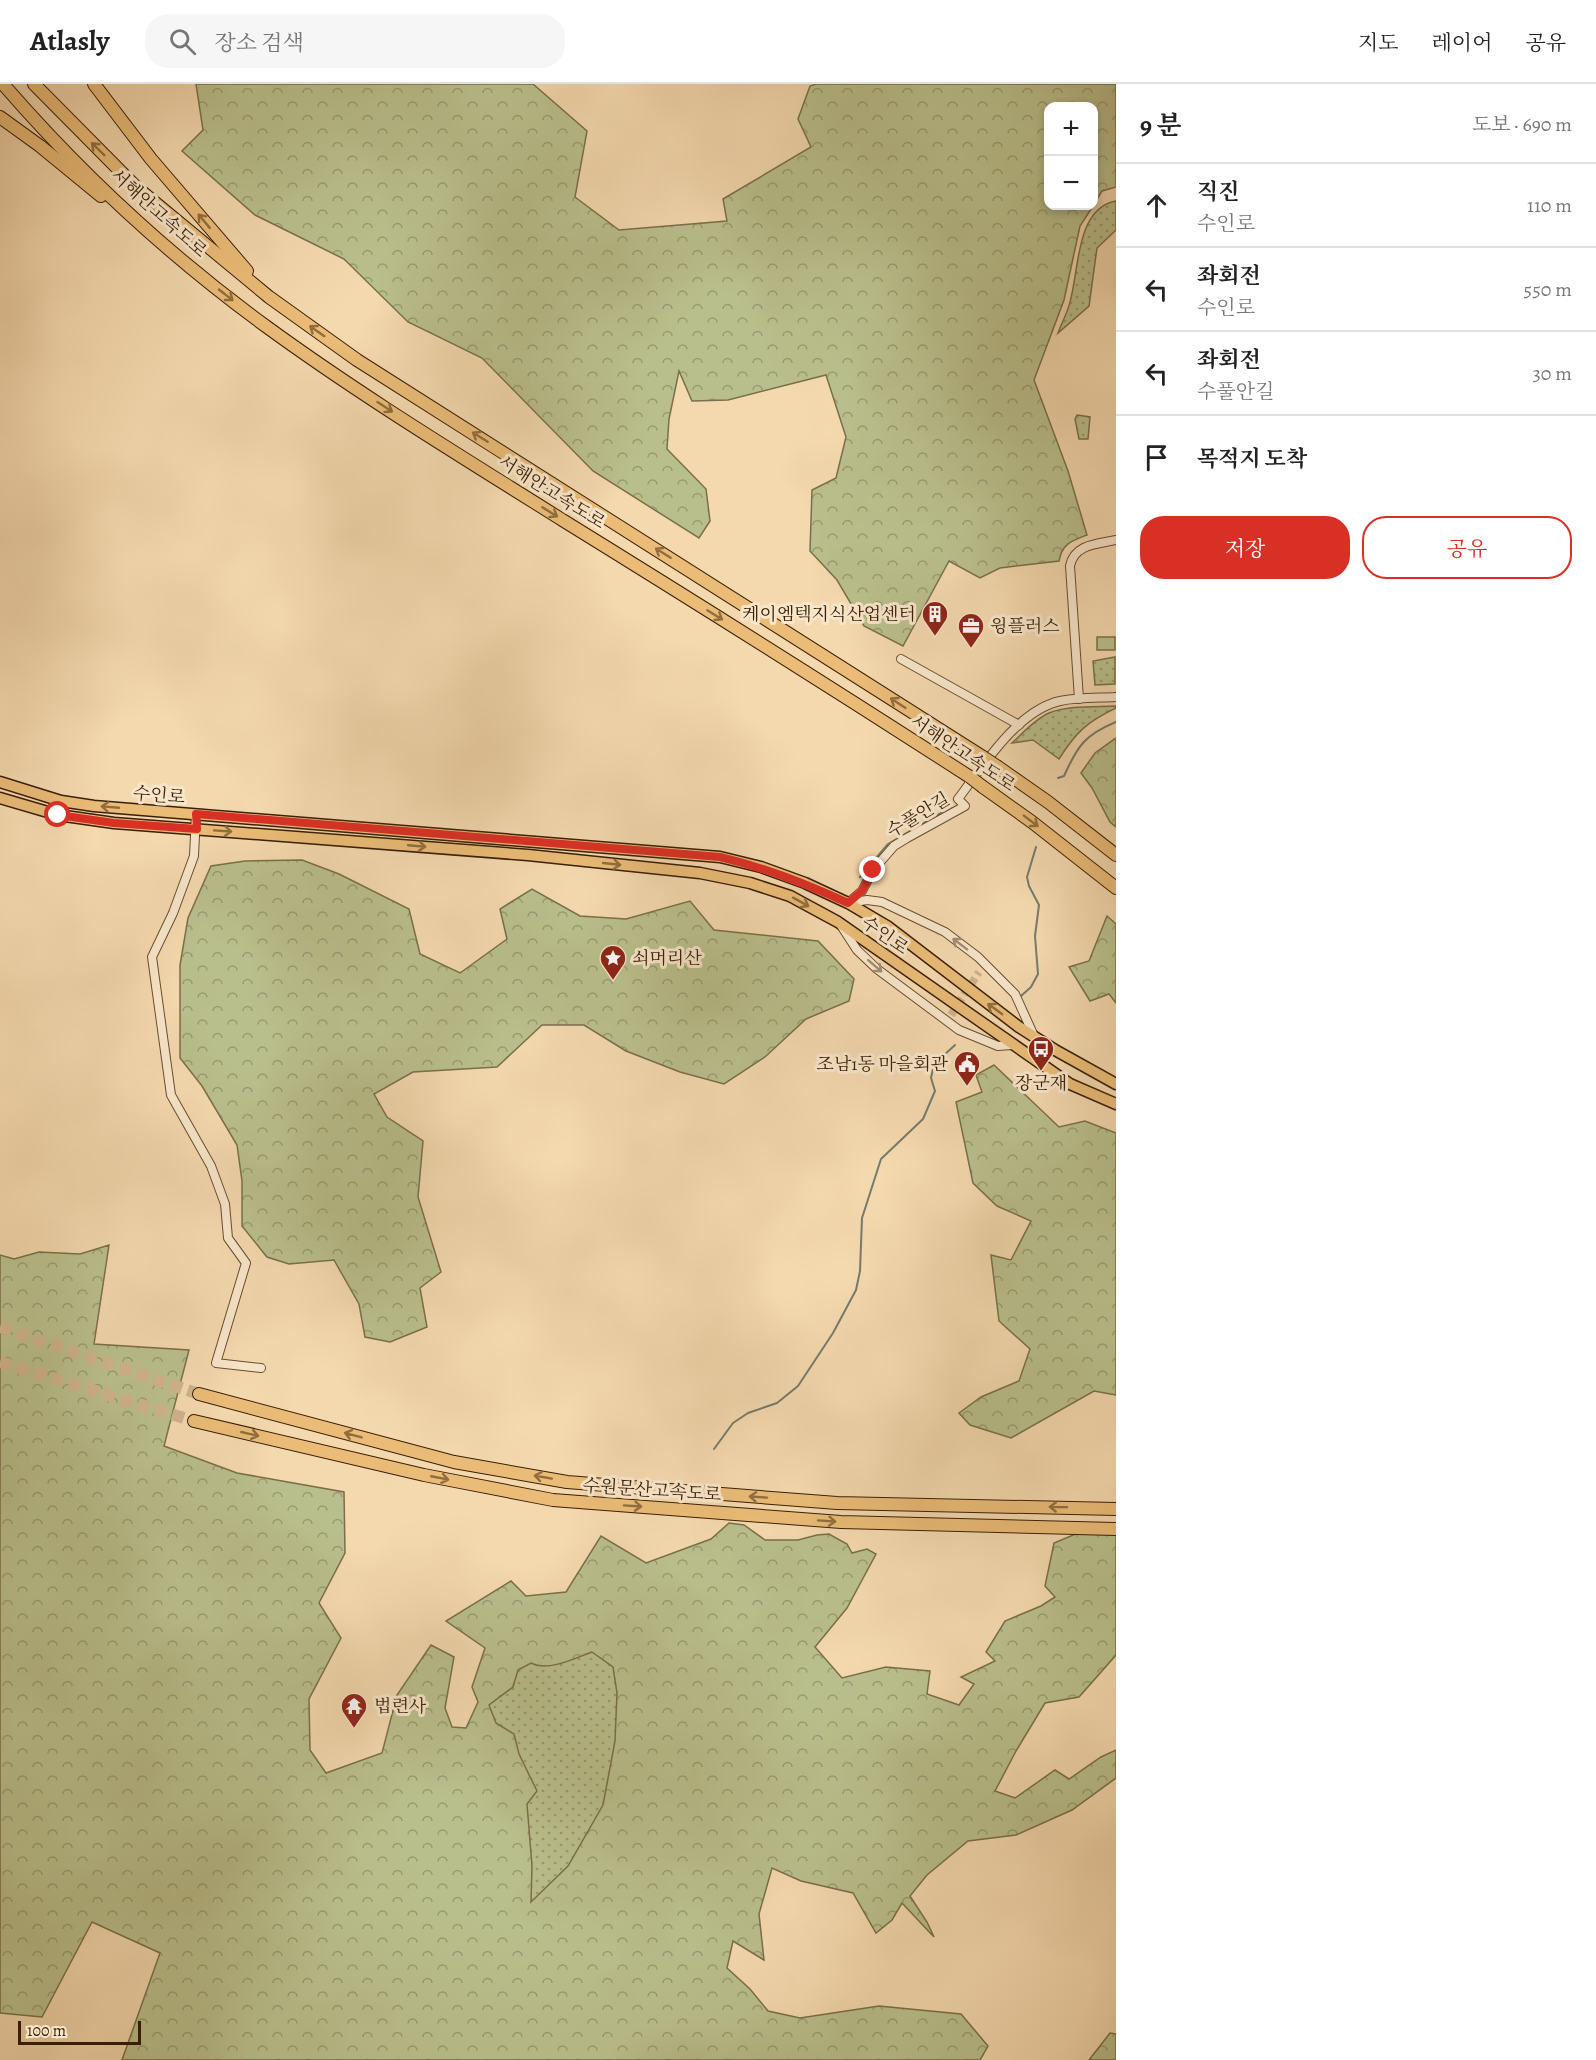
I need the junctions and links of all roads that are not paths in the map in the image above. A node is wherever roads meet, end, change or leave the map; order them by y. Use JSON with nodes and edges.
{"nodes":[{"id":1,"x":3,"y":84,"type":"edge"},
{"id":2,"x":34,"y":84,"type":"edge"},
{"id":3,"x":94,"y":84,"type":"edge"},
{"id":4,"x":0,"y":117,"type":"edge"},
{"id":5,"x":180,"y":258,"type":"junction"},
{"id":6,"x":269,"y":297,"type":"junction"},
{"id":7,"x":1116,"y":540,"type":"edge"},
{"id":8,"x":901,"y":659,"type":"dead end"},
{"id":9,"x":1116,"y":697,"type":"edge"},
{"id":10,"x":1079,"y":699,"type":"junction"},
{"id":11,"x":1019,"y":725,"type":"junction"},
{"id":12,"x":0,"y":782,"type":"edge"},
{"id":13,"x":0,"y":798,"type":"edge"},
{"id":14,"x":196,"y":814,"type":"junction"},
{"id":15,"x":197,"y":829,"type":"junction"},
{"id":16,"x":1116,"y":855,"type":"edge"},
{"id":17,"x":1116,"y":888,"type":"edge"},
{"id":18,"x":848,"y":903,"type":"junction"},
{"id":19,"x":838,"y":922,"type":"junction"},
{"id":20,"x":985,"y":964,"type":"junction"},
{"id":21,"x":979,"y":972,"type":"tunnel mouth"},
{"id":22,"x":1034,"y":1037,"type":"junction"},
{"id":23,"x":1012,"y":1045,"type":"junction"},
{"id":24,"x":1116,"y":1083,"type":"edge"},
{"id":25,"x":1116,"y":1104,"type":"edge"},
{"id":26,"x":261,"y":1368,"type":"dead end"},
{"id":27,"x":199,"y":1394,"type":"tunnel mouth"},
{"id":28,"x":194,"y":1420,"type":"tunnel mouth"},
{"id":29,"x":1116,"y":1509,"type":"edge"},
{"id":30,"x":1116,"y":1529,"type":"edge"}],
"edges":[{"from":1,"to":5,"type":"highway","name":"서해안고속도로"},
{"from":6,"to":2,"type":"highway","name":"서해안고속도로","one_way":true},
{"from":6,"to":3,"type":"highway","one_way":true},
{"from":4,"to":5,"type":"highway"},
{"from":5,"to":17,"type":"highway","name":"서해안고속도로","one_way":true,"bridge":true},
{"from":16,"to":6,"type":"highway","name":"서해안고속도로","one_way":true,"bridge":true},
{"from":7,"to":10,"type":"street"},
{"from":8,"to":11,"type":"street"},
{"from":9,"to":10,"type":"street","name":"수풀안길"},
{"from":10,"to":11,"type":"street","name":"수풀안길"},
{"from":11,"to":18,"type":"street","name":"수풀안길"},
{"from":14,"to":12,"type":"main road","name":"수인로","one_way":true},
{"from":13,"to":15,"type":"main road","name":"수인로"},
{"from":14,"to":15,"type":"street"},
{"from":14,"to":18,"type":"main road","name":"수인로"},
{"from":15,"to":19,"type":"main road","name":"수인로","one_way":true},
{"from":15,"to":26,"type":"street"},
{"from":20,"to":18,"type":"street","one_way":true},
{"from":22,"to":18,"type":"main road","name":"수인로","one_way":true},
{"from":19,"to":23,"type":"main road","name":"수인로"},
{"from":19,"to":23,"type":"street","one_way":true},
{"from":20,"to":21,"type":"street"},
{"from":20,"to":22,"type":"street"},
{"from":22,"to":24,"type":"main road","name":"수인로"},
{"from":23,"to":25,"type":"main road","name":"수인로"},
{"from":29,"to":27,"type":"highway","name":"수원문산고속도로","one_way":true},
{"from":28,"to":30,"type":"highway","name":"수원문산고속도로","one_way":true}]}
